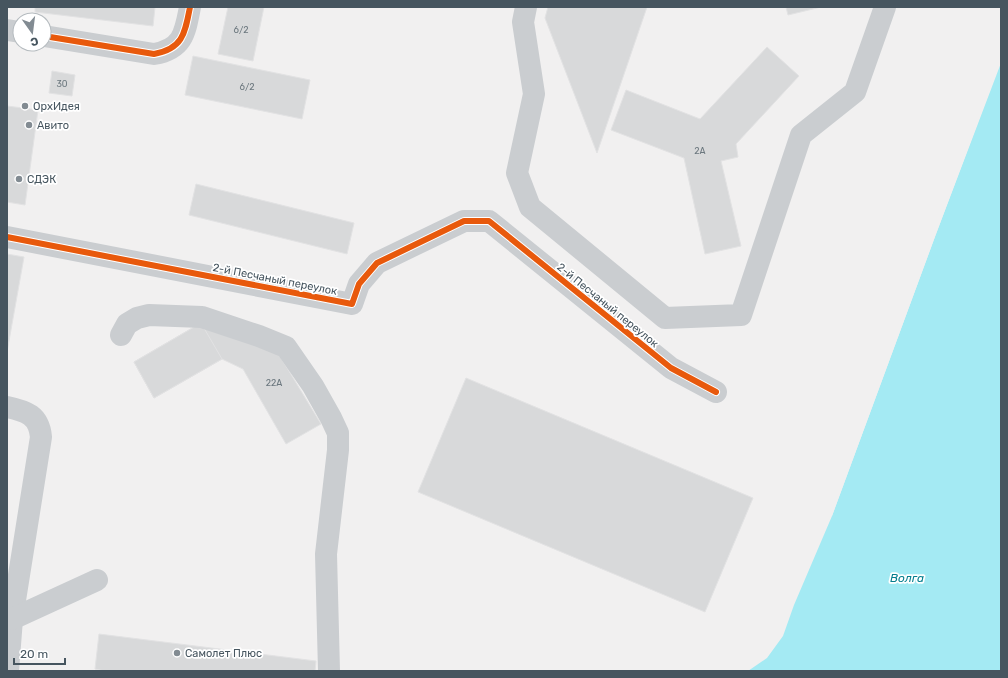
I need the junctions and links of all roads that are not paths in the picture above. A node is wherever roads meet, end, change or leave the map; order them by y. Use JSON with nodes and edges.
{"nodes":[{"id":1,"x":190,"y":7,"type":"edge"},
{"id":2,"x":526,"y":7,"type":"edge"},
{"id":3,"x":885,"y":7,"type":"edge"},
{"id":4,"x":52,"y":37,"type":"edge"},
{"id":5,"x":7,"y":237,"type":"edge"},
{"id":6,"x":121,"y":335,"type":"dead end"},
{"id":7,"x":716,"y":392,"type":"dead end"},
{"id":8,"x":7,"y":407,"type":"edge"},
{"id":9,"x":97,"y":580,"type":"dead end"},
{"id":10,"x":12,"y":619,"type":"junction"},
{"id":11,"x":8,"y":671,"type":"edge"},
{"id":12,"x":329,"y":671,"type":"edge"}],
"edges":[{"from":1,"to":4,"type":"street"},
{"from":2,"to":3,"type":"street"},
{"from":5,"to":7,"type":"street","name":"2-й Песчаный переулок"},
{"from":6,"to":12,"type":"street"},
{"from":8,"to":10,"type":"street"},
{"from":9,"to":10,"type":"street"},
{"from":10,"to":11,"type":"street"}]}
